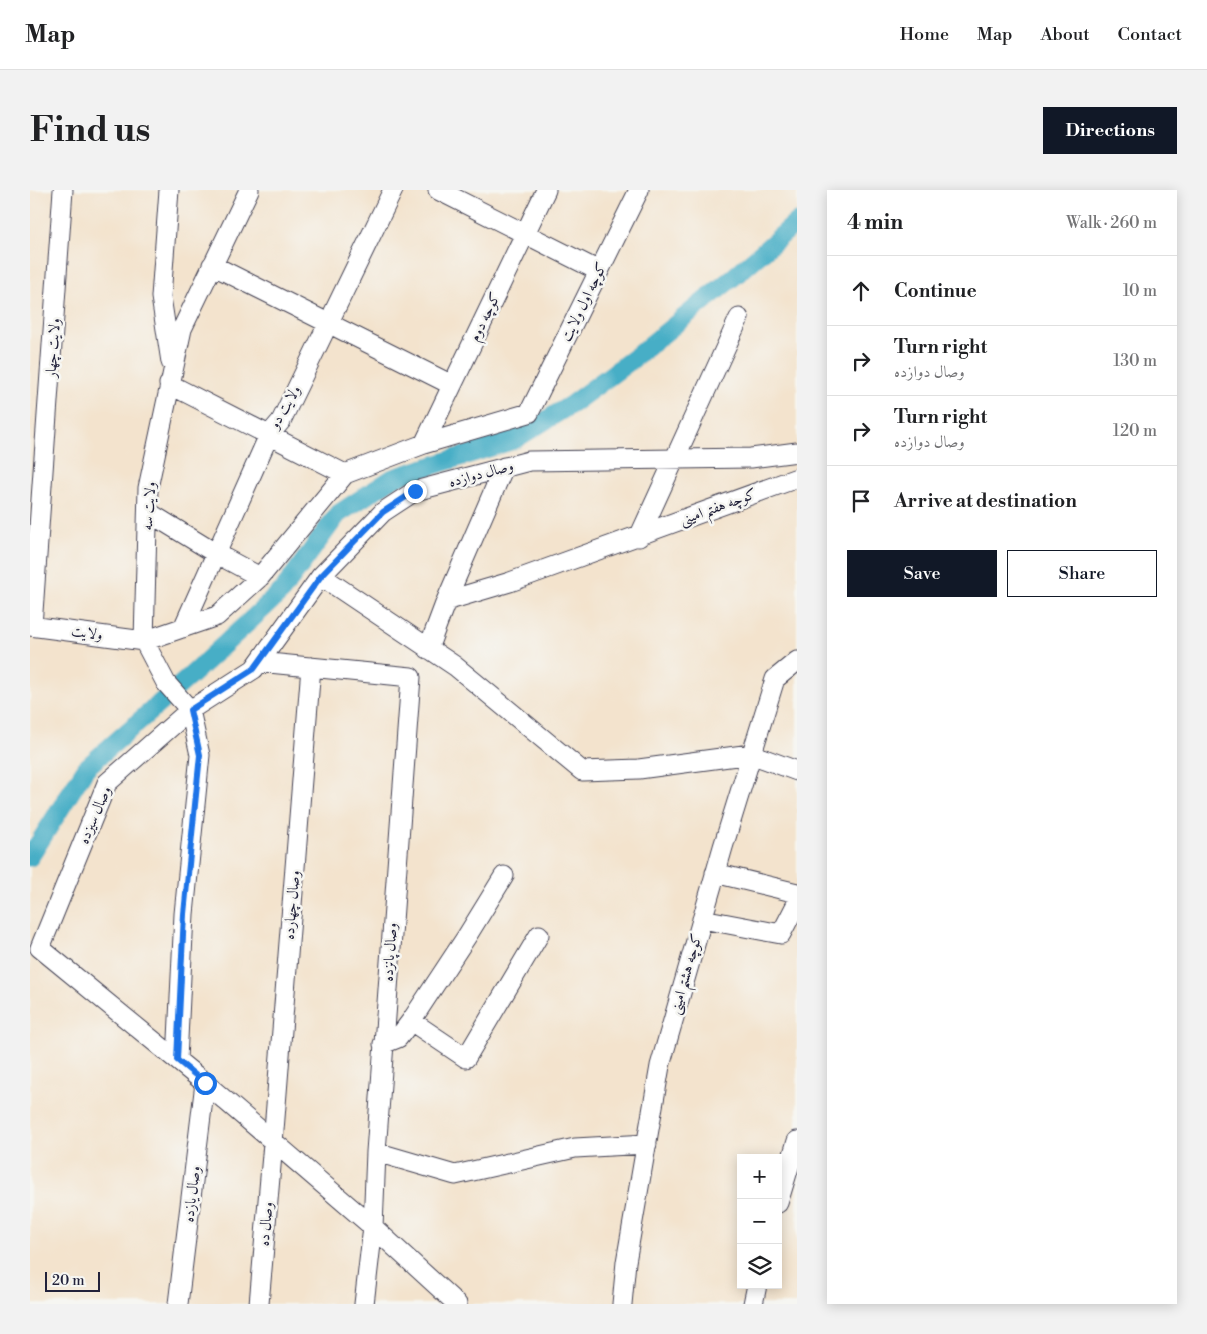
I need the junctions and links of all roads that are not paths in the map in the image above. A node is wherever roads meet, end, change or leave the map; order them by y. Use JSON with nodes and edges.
{"nodes":[{"id":1,"x":64,"y":190,"type":"edge"},
{"id":2,"x":169,"y":190,"type":"edge"},
{"id":3,"x":249,"y":190,"type":"edge"},
{"id":4,"x":393,"y":190,"type":"edge"},
{"id":5,"x":438,"y":190,"type":"edge"},
{"id":6,"x":546,"y":190,"type":"edge"},
{"id":7,"x":639,"y":190,"type":"edge"},
{"id":8,"x":525,"y":234,"type":"junction"},
{"id":9,"x":212,"y":265,"type":"junction"},
{"id":10,"x":599,"y":272,"type":"junction"},
{"id":11,"x":739,"y":318,"type":"dead end"},
{"id":12,"x":329,"y":322,"type":"junction"},
{"id":13,"x":171,"y":379,"type":"junction"},
{"id":14,"x":452,"y":385,"type":"junction"},
{"id":15,"x":269,"y":435,"type":"junction"},
{"id":16,"x":424,"y":444,"type":"junction"},
{"id":17,"x":797,"y":452,"type":"edge"},
{"id":18,"x":673,"y":459,"type":"junction"},
{"id":19,"x":504,"y":468,"type":"junction"},
{"id":20,"x":345,"y":474,"type":"junction"},
{"id":21,"x":797,"y":478,"type":"edge"},
{"id":22,"x":148,"y":512,"type":"junction"},
{"id":23,"x":639,"y":537,"type":"junction"},
{"id":24,"x":215,"y":553,"type":"junction"},
{"id":25,"x":321,"y":576,"type":"junction"},
{"id":26,"x":260,"y":577,"type":"junction"},
{"id":27,"x":446,"y":601,"type":"junction"},
{"id":28,"x":31,"y":626,"type":"edge"},
{"id":29,"x":183,"y":628,"type":"junction"},
{"id":30,"x":144,"y":641,"type":"junction"},
{"id":31,"x":428,"y":649,"type":"junction"},
{"id":32,"x":797,"y":661,"type":"edge"},
{"id":33,"x":260,"y":662,"type":"junction"},
{"id":34,"x":311,"y":667,"type":"junction"},
{"id":35,"x":186,"y":706,"type":"junction"},
{"id":36,"x":751,"y":754,"type":"junction"},
{"id":37,"x":797,"y":770,"type":"edge"},
{"id":38,"x":715,"y":873,"type":"junction"},
{"id":39,"x":504,"y":876,"type":"dead end"},
{"id":40,"x":797,"y":893,"type":"edge"},
{"id":41,"x":797,"y":903,"type":"edge"},
{"id":42,"x":702,"y":919,"type":"junction"},
{"id":43,"x":539,"y":935,"type":"dead end"},
{"id":44,"x":411,"y":1021,"type":"junction"},
{"id":45,"x":384,"y":1044,"type":"junction"},
{"id":46,"x":177,"y":1060,"type":"junction"},
{"id":47,"x":205,"y":1083,"type":"junction"},
{"id":48,"x":797,"y":1141,"type":"edge"},
{"id":49,"x":273,"y":1143,"type":"junction"},
{"id":50,"x":647,"y":1144,"type":"junction"},
{"id":51,"x":376,"y":1152,"type":"junction"},
{"id":52,"x":779,"y":1199,"type":"edge"},
{"id":53,"x":373,"y":1227,"type":"junction"},
{"id":54,"x":756,"y":1289,"type":"edge"},
{"id":55,"x":178,"y":1304,"type":"edge"},
{"id":56,"x":259,"y":1304,"type":"edge"},
{"id":57,"x":364,"y":1304,"type":"edge"},
{"id":58,"x":457,"y":1304,"type":"edge"},
{"id":59,"x":622,"y":1304,"type":"edge"},
{"id":60,"x":753,"y":1304,"type":"edge"}],
"edges":[{"from":1,"to":28,"type":"street","name":"ولایت چهار"},
{"from":2,"to":13,"type":"street"},
{"from":3,"to":9,"type":"street","name":"ولایت سه"},
{"from":4,"to":12,"type":"street","name":"ولایت دو"},
{"from":5,"to":8,"type":"street"},
{"from":6,"to":8,"type":"street","name":"کوچه دوم"},
{"from":7,"to":10,"type":"street","name":"کوچه اول ولایت"},
{"from":8,"to":10,"type":"street"},
{"from":8,"to":14,"type":"street","name":"کوچه دوم"},
{"from":9,"to":12,"type":"street"},
{"from":9,"to":13,"type":"street","name":"ولایت سه"},
{"from":10,"to":16,"type":"street","name":"کوچه اول ولایت"},
{"from":11,"to":18,"type":"street"},
{"from":12,"to":14,"type":"street"},
{"from":12,"to":15,"type":"street","name":"ولایت دو"},
{"from":13,"to":15,"type":"street"},
{"from":13,"to":22,"type":"street","name":"ولایت سه"},
{"from":14,"to":16,"type":"street","name":"کوچه دوم"},
{"from":15,"to":20,"type":"street"},
{"from":15,"to":24,"type":"street","name":"ولایت دو"},
{"from":16,"to":20,"type":"street"},
{"from":17,"to":18,"type":"street","name":"وصال دوازده"},
{"from":18,"to":19,"type":"street","name":"وصال دوازده"},
{"from":18,"to":23,"type":"street"},
{"from":19,"to":25,"type":"street","name":"وصال دوازده"},
{"from":19,"to":27,"type":"street"},
{"from":20,"to":26,"type":"street"},
{"from":21,"to":23,"type":"street","name":"کوچه هفتم امینی"},
{"from":22,"to":24,"type":"street"},
{"from":22,"to":30,"type":"street","name":"ولایت سه"},
{"from":23,"to":27,"type":"street","name":"کوچه هفتم امینی"},
{"from":24,"to":26,"type":"street"},
{"from":24,"to":29,"type":"street","name":"ولایت دو"},
{"from":25,"to":31,"type":"street"},
{"from":25,"to":33,"type":"street","name":"وصال دوازده"},
{"from":26,"to":29,"type":"street"},
{"from":27,"to":31,"type":"street"},
{"from":28,"to":30,"type":"street","name":"ولایت"},
{"from":29,"to":30,"type":"street"},
{"from":30,"to":35,"type":"street"},
{"from":31,"to":36,"type":"street"},
{"from":32,"to":36,"type":"street","name":"کوچه هشتم امینی"},
{"from":33,"to":34,"type":"street"},
{"from":33,"to":35,"type":"street","name":"وصال دوازده"},
{"from":34,"to":45,"type":"street","name":"وصال پانزده"},
{"from":34,"to":49,"type":"street","name":"وصال چهارده"},
{"from":35,"to":46,"type":"street"},
{"from":35,"to":46,"type":"street","name":"وصال سیزده"},
{"from":36,"to":37,"type":"street"},
{"from":36,"to":38,"type":"street","name":"کوچه هشتم امینی"},
{"from":38,"to":40,"type":"street"},
{"from":38,"to":42,"type":"street","name":"کوچه هشتم امینی"},
{"from":39,"to":44,"type":"street"},
{"from":41,"to":42,"type":"street"},
{"from":42,"to":50,"type":"street","name":"کوچه هشتم امینی"},
{"from":43,"to":44,"type":"street"},
{"from":44,"to":45,"type":"street"},
{"from":45,"to":51,"type":"street","name":"وصال پانزده"},
{"from":46,"to":47,"type":"street"},
{"from":47,"to":49,"type":"street"},
{"from":47,"to":55,"type":"street","name":"وصال یازده"},
{"from":48,"to":52,"type":"street"},
{"from":49,"to":53,"type":"street"},
{"from":49,"to":56,"type":"street","name":"وصال ده"},
{"from":50,"to":51,"type":"street"},
{"from":50,"to":59,"type":"street","name":"کوچه هشتم امینی"},
{"from":51,"to":53,"type":"street","name":"وصال پانزده"},
{"from":53,"to":57,"type":"street","name":"وصال پانزده"},
{"from":53,"to":58,"type":"street"},
{"from":54,"to":60,"type":"street"}]}
